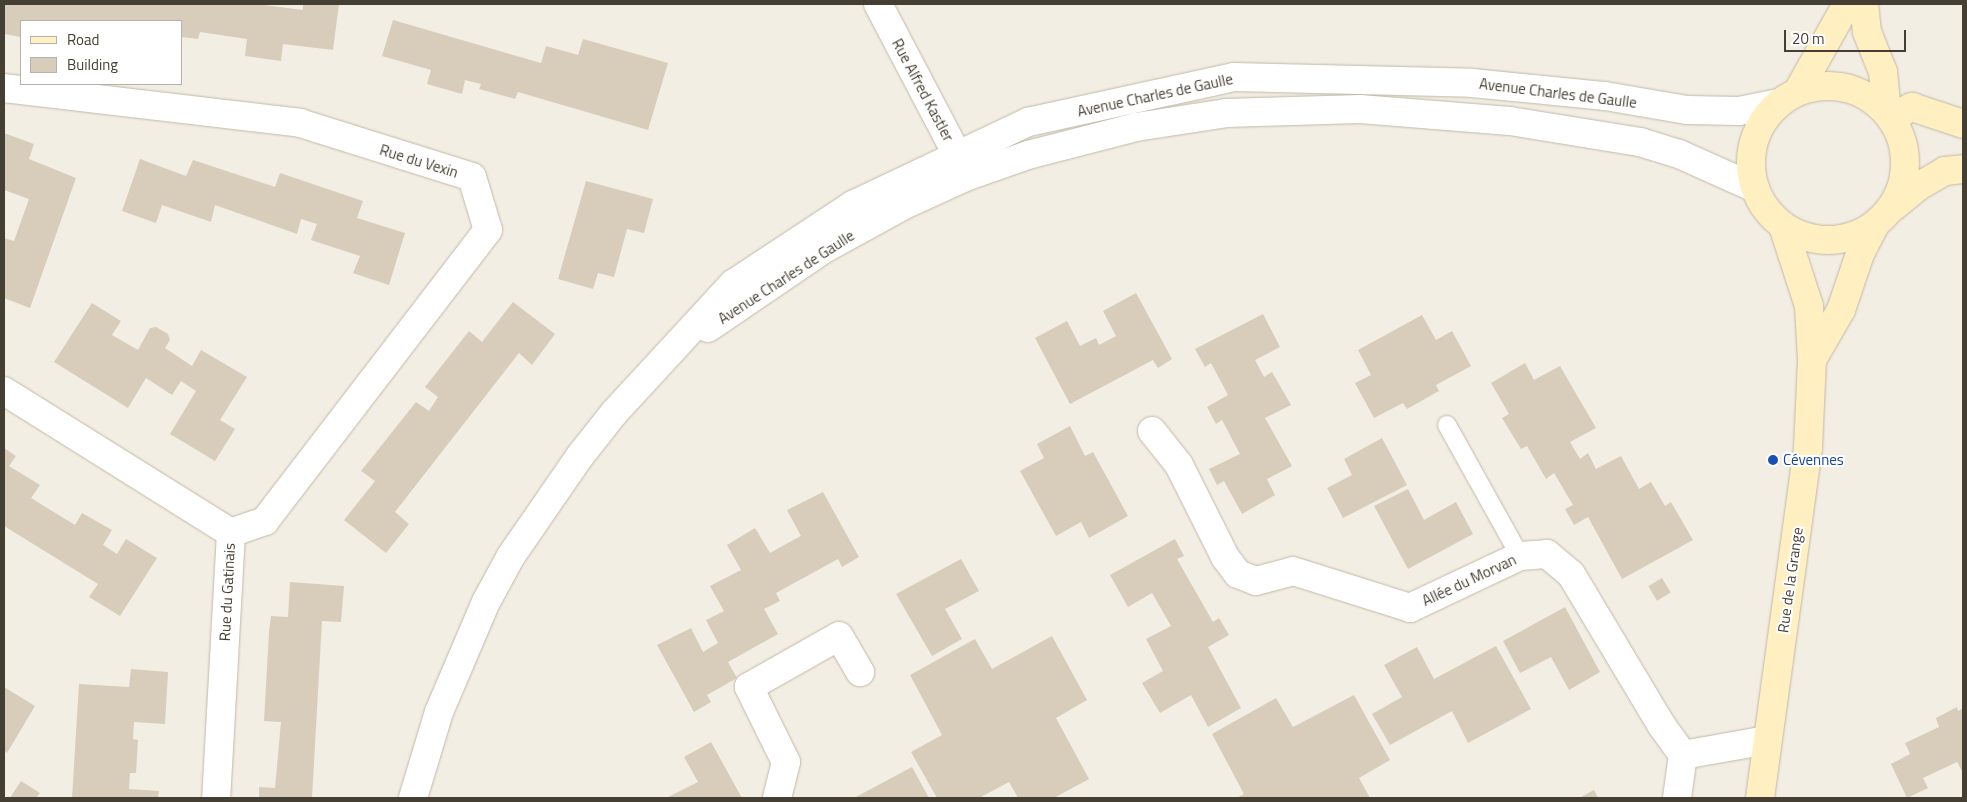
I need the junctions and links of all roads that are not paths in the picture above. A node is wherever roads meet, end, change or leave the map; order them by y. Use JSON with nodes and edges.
{"nodes":[{"id":1,"x":878,"y":4,"type":"edge"},
{"id":2,"x":1848,"y":4,"type":"edge"},
{"id":3,"x":1864,"y":4,"type":"edge"},
{"id":4,"x":4,"y":88,"type":"edge"},
{"id":5,"x":1788,"y":97,"type":"junction"},
{"id":6,"x":1889,"y":115,"type":"junction"},
{"id":7,"x":1963,"y":124,"type":"edge"},
{"id":8,"x":962,"y":165,"type":"junction"},
{"id":9,"x":1963,"y":169,"type":"edge"},
{"id":10,"x":1755,"y":188,"type":"junction"},
{"id":11,"x":1883,"y":217,"type":"junction"},
{"id":12,"x":1783,"y":226,"type":"junction"},
{"id":13,"x":1812,"y":360,"type":"junction"},
{"id":14,"x":4,"y":391,"type":"edge"},
{"id":15,"x":1447,"y":426,"type":"dead end"},
{"id":16,"x":1152,"y":431,"type":"dead end"},
{"id":17,"x":231,"y":533,"type":"junction"},
{"id":18,"x":1520,"y":556,"type":"junction"},
{"id":19,"x":860,"y":672,"type":"dead end"},
{"id":20,"x":1767,"y":740,"type":"junction"},
{"id":21,"x":1683,"y":755,"type":"junction"},
{"id":22,"x":216,"y":798,"type":"edge"},
{"id":23,"x":413,"y":798,"type":"edge"},
{"id":24,"x":777,"y":798,"type":"edge"},
{"id":25,"x":1677,"y":798,"type":"edge"},
{"id":26,"x":1760,"y":798,"type":"edge"}],
"edges":[{"from":1,"to":8,"type":"street","name":"Rue Alfred Kastler"},
{"from":2,"to":5,"type":"street"},
{"from":3,"to":6,"type":"street"},
{"from":4,"to":17,"type":"street","name":"Rue du Vexin"},
{"from":5,"to":6,"type":"street"},
{"from":5,"to":8,"type":"street","name":"Avenue Charles de Gaulle"},
{"from":5,"to":10,"type":"street"},
{"from":6,"to":7,"type":"street"},
{"from":6,"to":11,"type":"street"},
{"from":8,"to":10,"type":"street","name":"Avenue Charles de Gaulle"},
{"from":8,"to":23,"type":"street","name":"Avenue Charles de Gaulle"},
{"from":9,"to":11,"type":"street"},
{"from":10,"to":12,"type":"street"},
{"from":11,"to":12,"type":"street"},
{"from":11,"to":13,"type":"street","name":"Rue de la Grange"},
{"from":12,"to":13,"type":"street","name":"Rue de la Grange"},
{"from":13,"to":20,"type":"street","name":"Rue de la Grange"},
{"from":14,"to":17,"type":"street","name":"Rue du Gatinais"},
{"from":15,"to":18,"type":"lane"},
{"from":16,"to":18,"type":"street","name":"Allée du Morvan"},
{"from":17,"to":22,"type":"street","name":"Rue du Gatinais"},
{"from":18,"to":21,"type":"street","name":"Allée du Morvan"},
{"from":19,"to":24,"type":"street"},
{"from":20,"to":21,"type":"street"},
{"from":20,"to":26,"type":"street","name":"Rue de la Grange"},
{"from":21,"to":25,"type":"street"}]}
